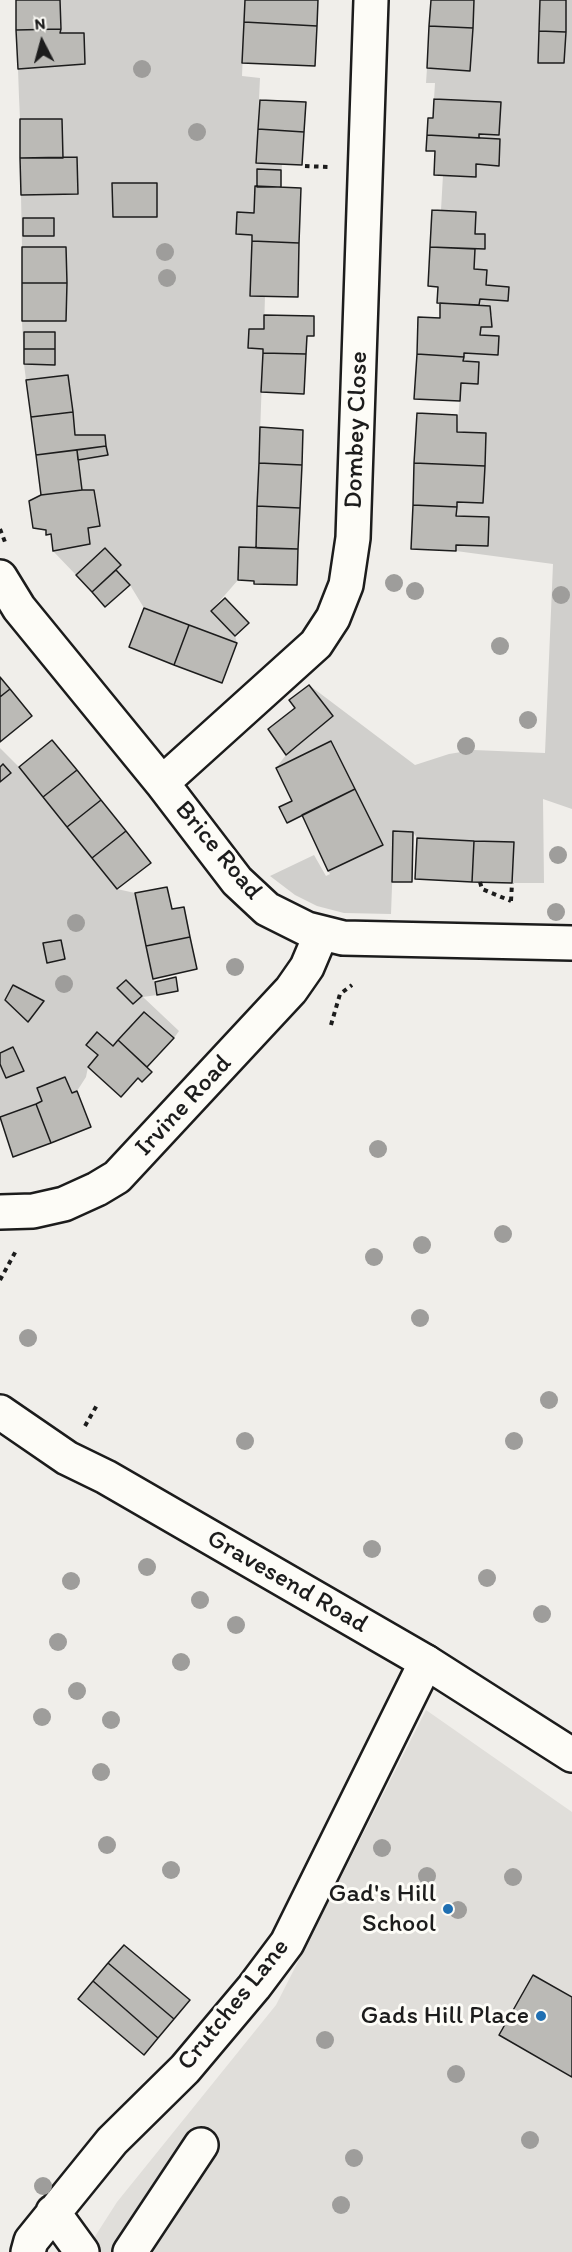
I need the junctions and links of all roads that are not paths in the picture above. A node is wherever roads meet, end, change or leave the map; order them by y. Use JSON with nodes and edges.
{"nodes":[{"id":1,"x":371,"y":0,"type":"edge"},
{"id":2,"x":4,"y":564,"type":"edge"},
{"id":3,"x":162,"y":783,"type":"junction"},
{"id":4,"x":321,"y":934,"type":"junction"},
{"id":5,"x":572,"y":943,"type":"edge"},
{"id":6,"x":0,"y":1212,"type":"edge"},
{"id":7,"x":0,"y":1412,"type":"edge"},
{"id":8,"x":426,"y":1662,"type":"junction"},
{"id":9,"x":572,"y":1754,"type":"edge"},
{"id":10,"x":201,"y":2145,"type":"dead end"},
{"id":11,"x":53,"y":2212,"type":"junction"},
{"id":12,"x":28,"y":2252,"type":"edge"},
{"id":13,"x":82,"y":2252,"type":"edge"},
{"id":14,"x":130,"y":2252,"type":"edge"}],
"edges":[{"from":1,"to":3,"type":"street","name":"Dombey Close"},
{"from":2,"to":3,"type":"street","name":"Brice Road"},
{"from":3,"to":4,"type":"street","name":"Brice Road"},
{"from":4,"to":5,"type":"street","name":"Brice Road"},
{"from":4,"to":6,"type":"street","name":"Irvine Road"},
{"from":7,"to":8,"type":"street","name":"Gravesend Road"},
{"from":8,"to":9,"type":"street","name":"Gravesend Road"},
{"from":8,"to":11,"type":"street","name":"Crutches Lane"},
{"from":10,"to":14,"type":"street"},
{"from":11,"to":12,"type":"street","name":"Crutches Lane"},
{"from":11,"to":13,"type":"street"}]}
